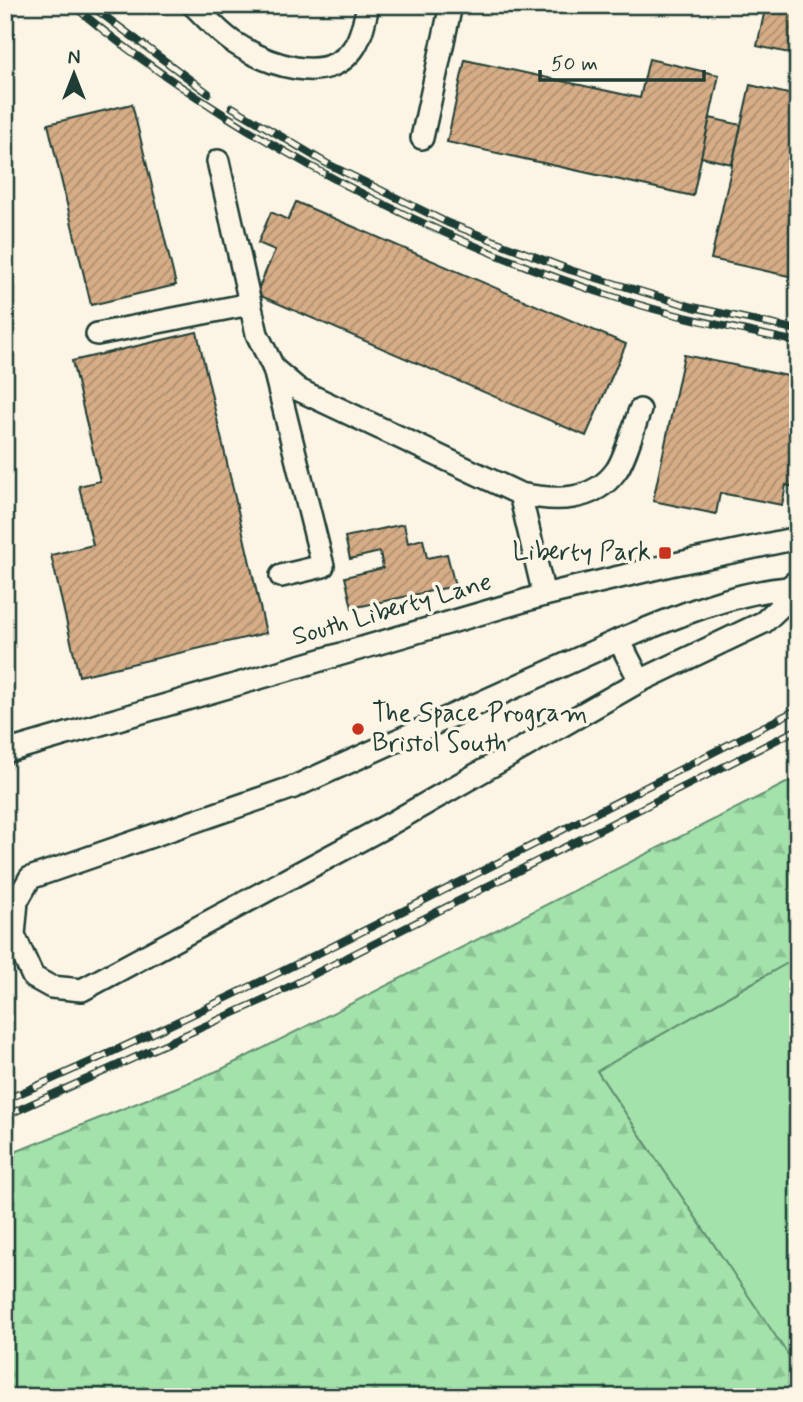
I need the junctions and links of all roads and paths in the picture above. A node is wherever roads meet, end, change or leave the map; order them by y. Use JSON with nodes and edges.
{"nodes":[{"id":1,"x":193,"y":5,"type":"edge"},
{"id":2,"x":368,"y":5,"type":"edge"},
{"id":3,"x":451,"y":5,"type":"edge"},
{"id":4,"x":422,"y":138,"type":"dead end"},
{"id":5,"x":218,"y":160,"type":"dead end"},
{"id":6,"x":250,"y":304,"type":"junction"},
{"id":7,"x":97,"y":334,"type":"dead end"},
{"id":8,"x":274,"y":369,"type":"junction"},
{"id":9,"x":640,"y":410,"type":"dead end"},
{"id":10,"x":520,"y":494,"type":"junction"},
{"id":11,"x":798,"y":538,"type":"edge"},
{"id":12,"x":281,"y":576,"type":"dead end"},
{"id":13,"x":793,"y":584,"type":"edge"},
{"id":14,"x":544,"y":595,"type":"junction"},
{"id":15,"x":619,"y":640,"type":"junction"},
{"id":16,"x":640,"y":681,"type":"junction"},
{"id":17,"x":5,"y":752,"type":"edge"}],
"edges":[{"from":1,"to":2,"type":"street"},
{"from":3,"to":4,"type":"street"},
{"from":5,"to":6,"type":"street"},
{"from":6,"to":7,"type":"street"},
{"from":6,"to":8,"type":"street"},
{"from":8,"to":10,"type":"street"},
{"from":8,"to":12,"type":"street"},
{"from":9,"to":10,"type":"street"},
{"from":10,"to":14,"type":"street"},
{"from":11,"to":14,"type":"street","name":"South Liberty Lane"},
{"from":13,"to":15,"type":"street"},
{"from":13,"to":16,"type":"street"},
{"from":14,"to":17,"type":"street","name":"South Liberty Lane"},
{"from":15,"to":16,"type":"street"},
{"from":15,"to":16,"type":"street"}]}
